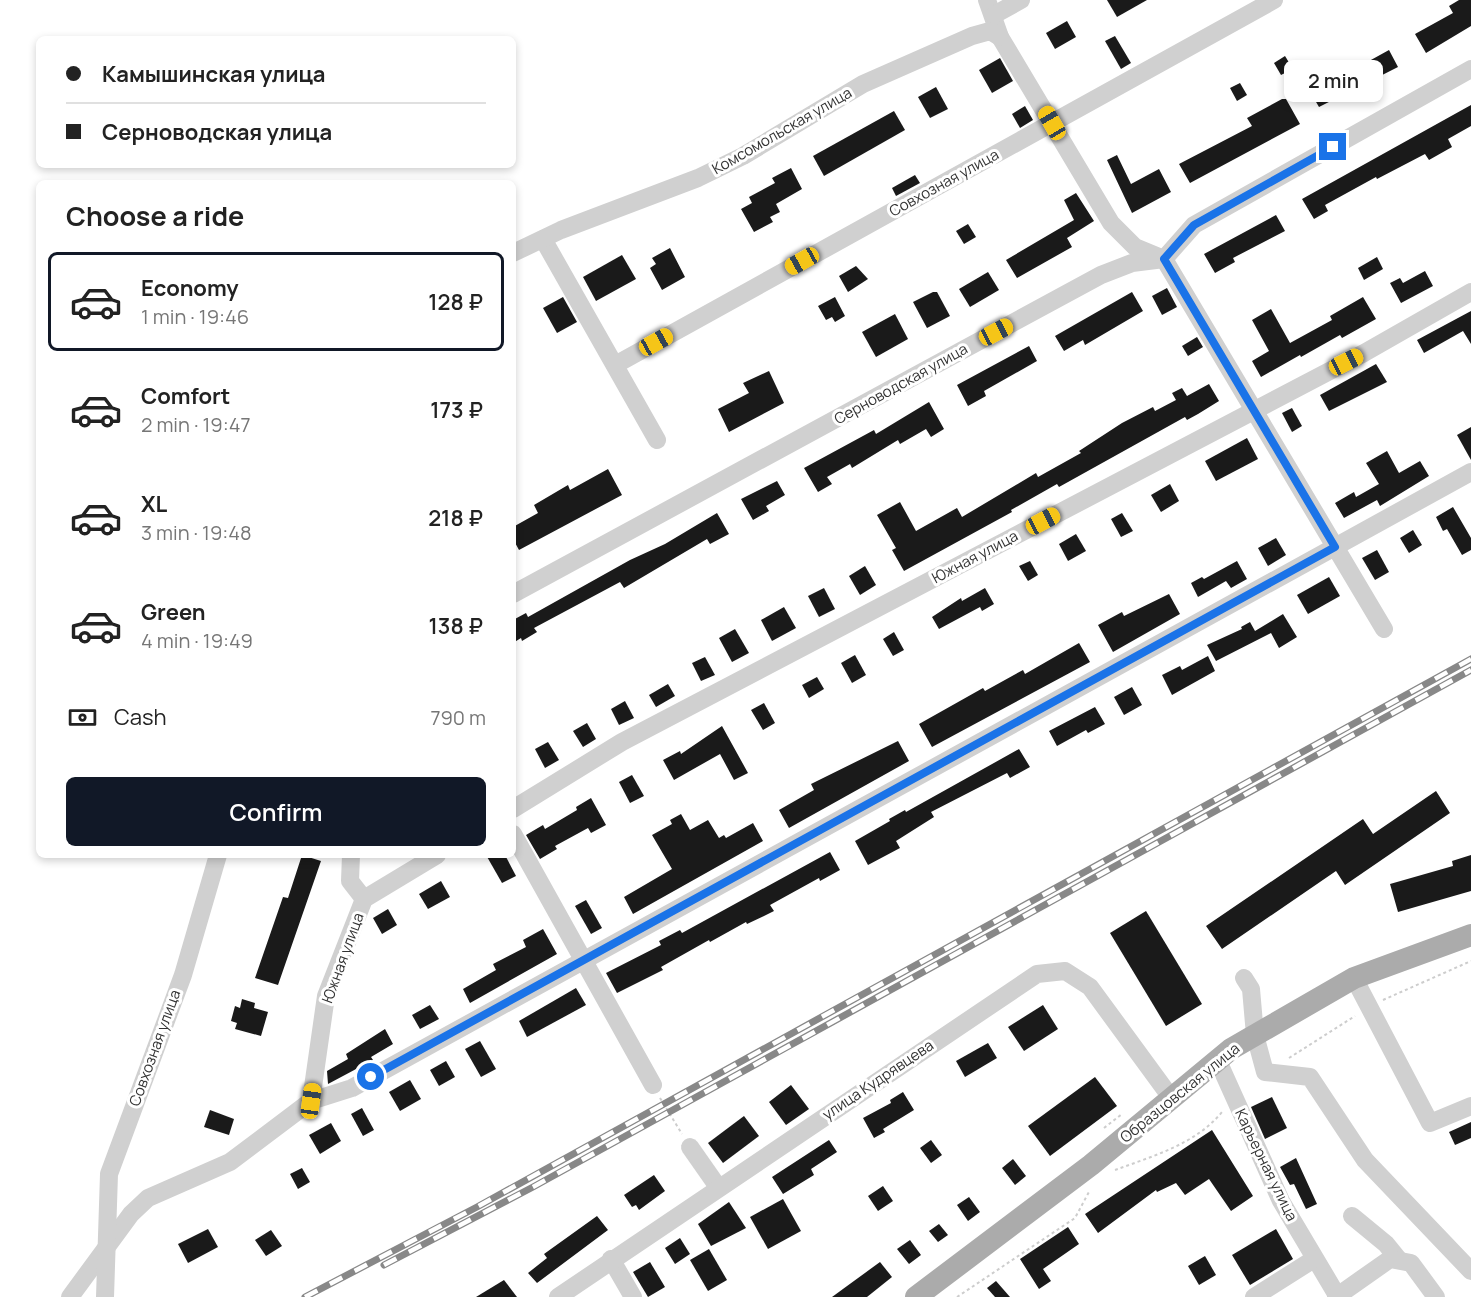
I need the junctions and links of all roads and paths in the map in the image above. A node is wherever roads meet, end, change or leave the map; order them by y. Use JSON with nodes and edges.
{"nodes":[{"id":1,"x":1021,"y":0,"type":"edge"},
{"id":2,"x":1274,"y":0,"type":"edge"},
{"id":3,"x":990,"y":7,"type":"edge"},
{"id":4,"x":1000,"y":37,"type":"junction"},
{"id":5,"x":1471,"y":69,"type":"edge"},
{"id":6,"x":1052,"y":123,"type":"junction"},
{"id":7,"x":543,"y":239,"type":"junction"},
{"id":8,"x":516,"y":252,"type":"edge"},
{"id":9,"x":1164,"y":259,"type":"junction"},
{"id":10,"x":1471,"y":292,"type":"edge"},
{"id":11,"x":615,"y":364,"type":"junction"},
{"id":12,"x":1254,"y":411,"type":"junction"},
{"id":13,"x":657,"y":440,"type":"dead end"},
{"id":14,"x":1471,"y":472,"type":"edge"},
{"id":15,"x":1335,"y":547,"type":"junction"},
{"id":16,"x":516,"y":592,"type":"edge"},
{"id":17,"x":1384,"y":629,"type":"dead end"},
{"id":18,"x":516,"y":807,"type":"edge"},
{"id":19,"x":516,"y":839,"type":"edge"},
{"id":20,"x":217,"y":858,"type":"edge"},
{"id":21,"x":351,"y":858,"type":"edge"},
{"id":22,"x":432,"y":858,"type":"edge"},
{"id":23,"x":364,"y":899,"type":"junction"},
{"id":24,"x":1471,"y":935,"type":"edge"},
{"id":25,"x":583,"y":960,"type":"junction"},
{"id":26,"x":1471,"y":961,"type":"edge"},
{"id":27,"x":1244,"y":978,"type":"dead end"},
{"id":28,"x":1354,"y":978,"type":"junction"},
{"id":29,"x":1370,"y":1006,"type":"junction"},
{"id":30,"x":1255,"y":1035,"type":"junction"},
{"id":31,"x":1218,"y":1061,"type":"junction"},
{"id":32,"x":1265,"y":1072,"type":"junction"},
{"id":33,"x":653,"y":1085,"type":"joint"},
{"id":34,"x":1234,"y":1098,"type":"junction"},
{"id":35,"x":1172,"y":1099,"type":"junction"},
{"id":36,"x":311,"y":1101,"type":"junction"},
{"id":37,"x":1471,"y":1106,"type":"edge"},
{"id":38,"x":690,"y":1147,"type":"joint"},
{"id":39,"x":1109,"y":1172,"type":"dead end"},
{"id":40,"x":1094,"y":1183,"type":"dead end"},
{"id":41,"x":718,"y":1187,"type":"junction"},
{"id":42,"x":1352,"y":1216,"type":"dead end"},
{"id":43,"x":108,"y":1243,"type":"junction"},
{"id":44,"x":611,"y":1259,"type":"junction"},
{"id":45,"x":1314,"y":1259,"type":"junction"},
{"id":46,"x":1399,"y":1260,"type":"junction"},
{"id":47,"x":1471,"y":1270,"type":"edge"},
{"id":48,"x":70,"y":1297,"type":"edge"},
{"id":49,"x":105,"y":1297,"type":"edge"},
{"id":50,"x":558,"y":1297,"type":"edge"},
{"id":51,"x":633,"y":1297,"type":"edge"},
{"id":52,"x":916,"y":1297,"type":"edge"},
{"id":53,"x":957,"y":1297,"type":"edge"},
{"id":54,"x":1254,"y":1297,"type":"edge"},
{"id":55,"x":1337,"y":1297,"type":"edge"},
{"id":56,"x":1436,"y":1297,"type":"edge"}],
"edges":[{"from":1,"to":3,"type":"street"},
{"from":2,"to":6,"type":"street","name":"Совхозная улица"},
{"from":3,"to":4,"type":"street"},
{"from":4,"to":6,"type":"street"},
{"from":4,"to":7,"type":"street","name":"Комсомольская улица"},
{"from":5,"to":9,"type":"street"},
{"from":6,"to":9,"type":"street"},
{"from":6,"to":11,"type":"street","name":"Совхозная улица"},
{"from":7,"to":8,"type":"street","name":"Комсомольская улица"},
{"from":7,"to":11,"type":"street"},
{"from":9,"to":12,"type":"street"},
{"from":9,"to":16,"type":"street","name":"Серноводская улица"},
{"from":10,"to":12,"type":"street","name":"Южная улица"},
{"from":11,"to":13,"type":"street"},
{"from":12,"to":15,"type":"street"},
{"from":12,"to":18,"type":"street","name":"Южная улица"},
{"from":14,"to":15,"type":"street"},
{"from":15,"to":17,"type":"street"},
{"from":15,"to":25,"type":"street"},
{"from":19,"to":25,"type":"street"},
{"from":20,"to":43,"type":"street","name":"Совхозная улица"},
{"from":21,"to":23,"type":"street"},
{"from":22,"to":23,"type":"street","name":"Южная улица"},
{"from":23,"to":36,"type":"street","name":"Южная улица"},
{"from":24,"to":28,"type":"main road","name":"Образцовская улица"},
{"from":25,"to":33,"type":"street"},
{"from":25,"to":36,"type":"street"},
{"from":26,"to":29,"type":"path"},
{"from":27,"to":30,"type":"street"},
{"from":28,"to":29,"type":"street"},
{"from":28,"to":30,"type":"main road","name":"Образцовская улица"},
{"from":29,"to":32,"type":"path"},
{"from":29,"to":37,"type":"street"},
{"from":30,"to":31,"type":"main road","name":"Образцовская улица"},
{"from":30,"to":32,"type":"street"},
{"from":31,"to":34,"type":"street","name":"Карьерная улица"},
{"from":31,"to":35,"type":"main road","name":"Образцовская улица"},
{"from":32,"to":47,"type":"street"},
{"from":33,"to":38,"type":"path"},
{"from":34,"to":39,"type":"path"},
{"from":34,"to":45,"type":"street","name":"Карьерная улица"},
{"from":35,"to":41,"type":"street","name":"улица Кудрявцева"},
{"from":35,"to":52,"type":"main road","name":"Образцовская улица"},
{"from":36,"to":43,"type":"street"},
{"from":38,"to":41,"type":"street"},
{"from":40,"to":53,"type":"path"},
{"from":41,"to":44,"type":"street","name":"улица Кудрявцева"},
{"from":42,"to":46,"type":"street"},
{"from":43,"to":48,"type":"street"},
{"from":43,"to":49,"type":"street","name":"Совхозная улица"},
{"from":44,"to":50,"type":"street","name":"улица Кудрявцева"},
{"from":44,"to":51,"type":"street"},
{"from":45,"to":54,"type":"street"},
{"from":45,"to":55,"type":"street","name":"Карьерная улица"},
{"from":46,"to":55,"type":"street"},
{"from":46,"to":56,"type":"street"}]}
